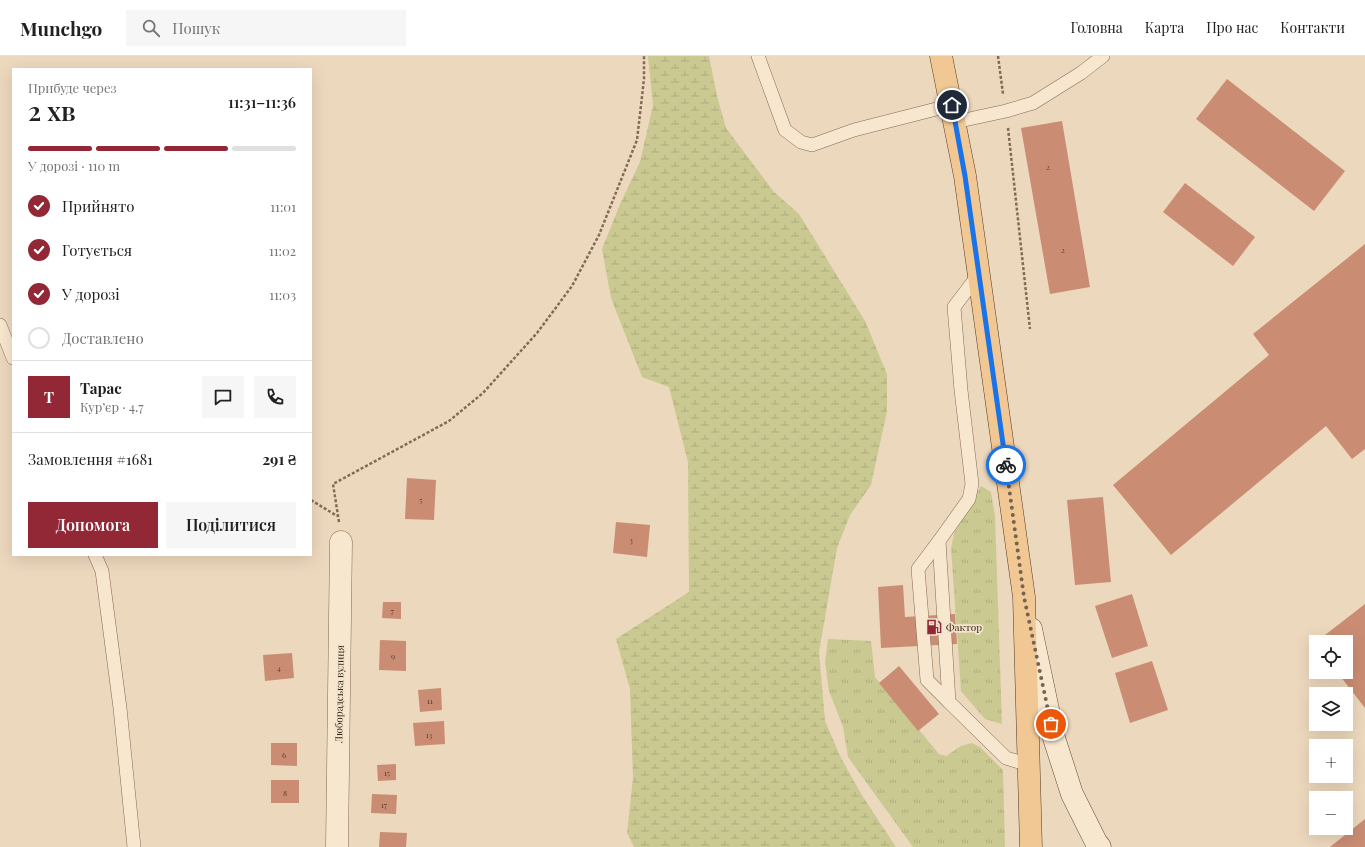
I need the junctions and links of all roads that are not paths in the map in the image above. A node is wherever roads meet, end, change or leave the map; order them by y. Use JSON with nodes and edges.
{"nodes":[{"id":1,"x":758,"y":56,"type":"edge"},
{"id":2,"x":941,"y":56,"type":"edge"},
{"id":3,"x":1104,"y":56,"type":"edge"},
{"id":4,"x":953,"y":113,"type":"junction"},
{"id":5,"x":979,"y":274,"type":"junction"},
{"id":6,"x":0,"y":325,"type":"edge"},
{"id":7,"x":12,"y":355,"type":"edge"},
{"id":8,"x":939,"y":541,"type":"junction"},
{"id":9,"x":342,"y":542,"type":"road end"},
{"id":10,"x":95,"y":556,"type":"edge"},
{"id":11,"x":1024,"y":597,"type":"junction"},
{"id":12,"x":949,"y":702,"type":"junction"},
{"id":13,"x":1029,"y":765,"type":"junction"},
{"id":14,"x":134,"y":847,"type":"edge"},
{"id":15,"x":337,"y":847,"type":"edge"},
{"id":16,"x":1031,"y":847,"type":"edge"},
{"id":17,"x":1100,"y":847,"type":"edge"}],
"edges":[{"from":1,"to":4,"type":"lane"},
{"from":2,"to":4,"type":"main road"},
{"from":3,"to":4,"type":"lane"},
{"from":4,"to":5,"type":"main road"},
{"from":5,"to":8,"type":"lane"},
{"from":5,"to":11,"type":"main road"},
{"from":6,"to":7,"type":"lane"},
{"from":8,"to":12,"type":"lane"},
{"from":8,"to":12,"type":"lane"},
{"from":9,"to":15,"type":"street","name":"Люборадська вулиця"},
{"from":10,"to":14,"type":"lane"},
{"from":11,"to":13,"type":"main road"},
{"from":11,"to":17,"type":"street"},
{"from":12,"to":13,"type":"lane"},
{"from":13,"to":16,"type":"main road"}]}
